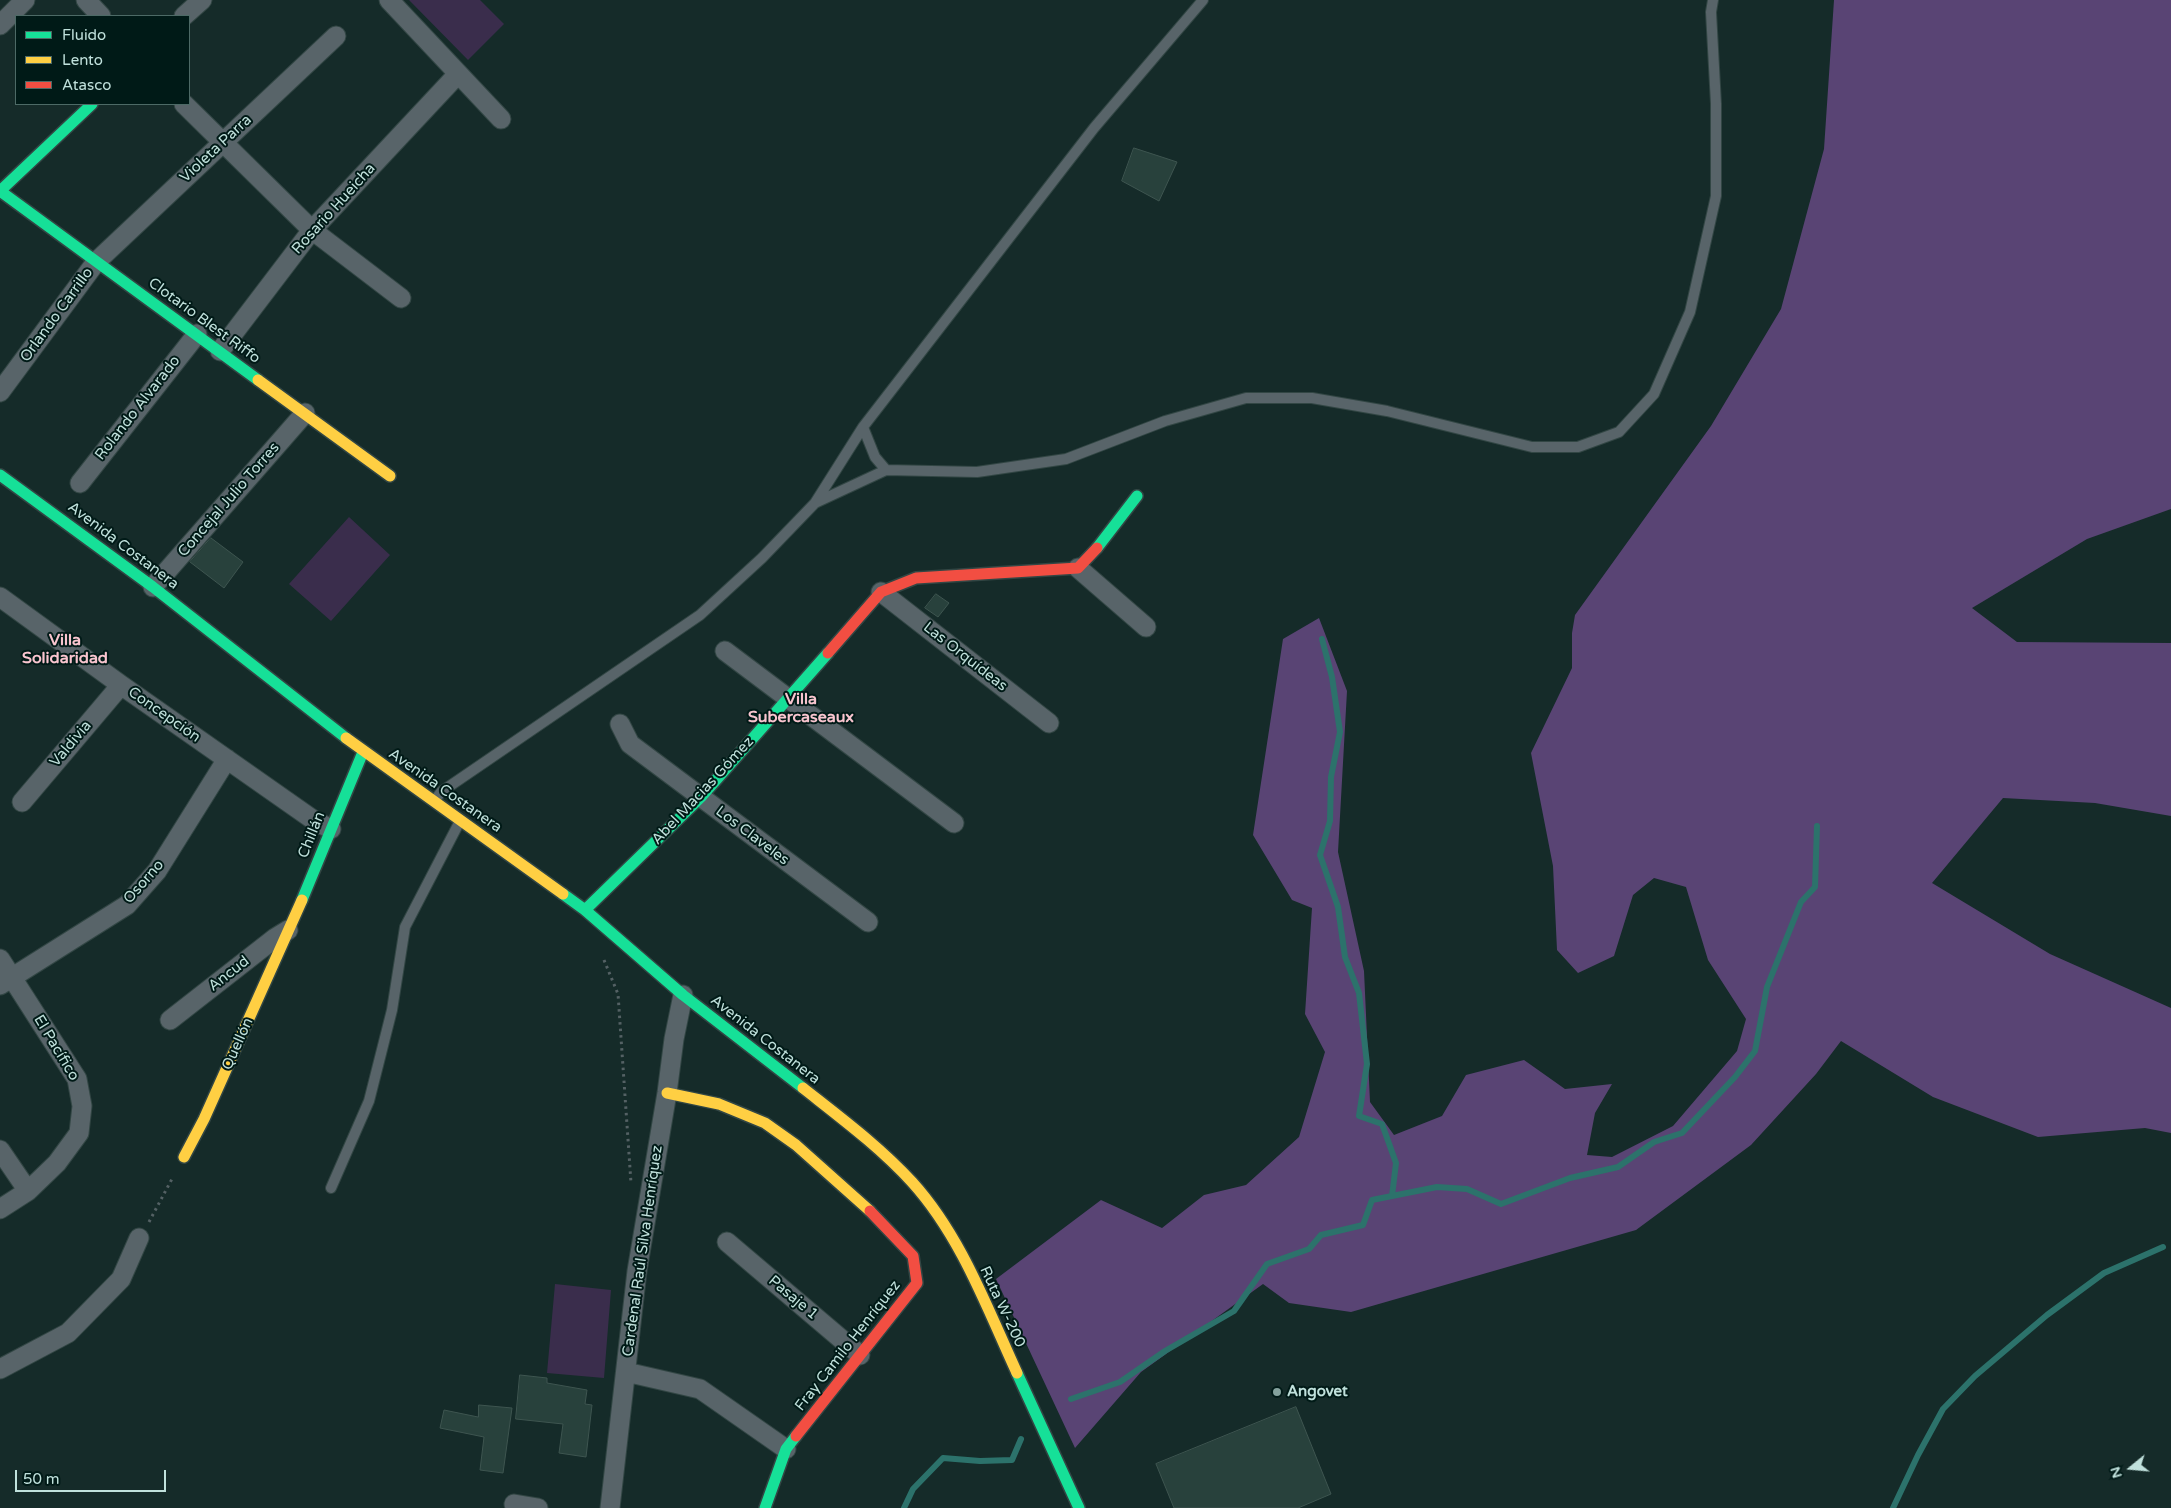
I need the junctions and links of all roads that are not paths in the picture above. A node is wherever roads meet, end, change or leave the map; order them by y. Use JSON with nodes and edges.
{"nodes":[{"id":1,"x":25,"y":0,"type":"edge"},
{"id":2,"x":86,"y":0,"type":"edge"},
{"id":3,"x":202,"y":0,"type":"edge"},
{"id":4,"x":389,"y":0,"type":"edge"},
{"id":5,"x":1203,"y":0,"type":"edge"},
{"id":6,"x":1713,"y":0,"type":"edge"},
{"id":7,"x":100,"y":15,"type":"edge"},
{"id":8,"x":185,"y":15,"type":"edge"},
{"id":9,"x":0,"y":25,"type":"edge"},
{"id":10,"x":336,"y":36,"type":"dead end"},
{"id":11,"x":457,"y":75,"type":"junction"},
{"id":12,"x":91,"y":105,"type":"edge"},
{"id":13,"x":185,"y":105,"type":"edge"},
{"id":14,"x":502,"y":119,"type":"dead end"},
{"id":15,"x":222,"y":142,"type":"junction"},
{"id":16,"x":0,"y":192,"type":"edge"},
{"id":17,"x":312,"y":230,"type":"junction"},
{"id":18,"x":96,"y":262,"type":"junction"},
{"id":19,"x":401,"y":298,"type":"dead end"},
{"id":20,"x":197,"y":334,"type":"junction"},
{"id":21,"x":220,"y":351,"type":"junction"},
{"id":22,"x":0,"y":392,"type":"edge"},
{"id":23,"x":305,"y":413,"type":"junction"},
{"id":24,"x":863,"y":427,"type":"junction"},
{"id":25,"x":886,"y":470,"type":"junction"},
{"id":26,"x":0,"y":475,"type":"edge"},
{"id":27,"x":390,"y":476,"type":"dead end"},
{"id":28,"x":80,"y":483,"type":"dead end"},
{"id":29,"x":1137,"y":496,"type":"dead end"},
{"id":30,"x":815,"y":503,"type":"junction"},
{"id":31,"x":1078,"y":568,"type":"junction"},
{"id":32,"x":153,"y":587,"type":"junction"},
{"id":33,"x":881,"y":592,"type":"junction"},
{"id":34,"x":0,"y":598,"type":"edge"},
{"id":35,"x":1146,"y":627,"type":"dead end"},
{"id":36,"x":726,"y":651,"type":"dead end"},
{"id":37,"x":120,"y":686,"type":"junction"},
{"id":38,"x":787,"y":700,"type":"junction"},
{"id":39,"x":1049,"y":723,"type":"dead end"},
{"id":40,"x":620,"y":724,"type":"dead end"},
{"id":41,"x":363,"y":752,"type":"junction"},
{"id":42,"x":227,"y":759,"type":"junction"},
{"id":43,"x":701,"y":798,"type":"junction"},
{"id":44,"x":434,"y":801,"type":"junction"},
{"id":45,"x":22,"y":802,"type":"dead end"},
{"id":46,"x":460,"y":820,"type":"junction"},
{"id":47,"x":954,"y":823,"type":"dead end"},
{"id":48,"x":331,"y":829,"type":"junction"},
{"id":49,"x":585,"y":910,"type":"junction"},
{"id":50,"x":868,"y":922,"type":"dead end"},
{"id":51,"x":289,"y":930,"type":"junction"},
{"id":52,"x":0,"y":959,"type":"edge"},
{"id":53,"x":6,"y":981,"type":"edge"},
{"id":54,"x":683,"y":995,"type":"junction"},
{"id":55,"x":170,"y":1020,"type":"dead end"},
{"id":56,"x":667,"y":1093,"type":"junction"},
{"id":57,"x":867,"y":1138,"type":"joint"},
{"id":58,"x":0,"y":1150,"type":"edge"},
{"id":59,"x":184,"y":1157,"type":"road end"},
{"id":60,"x":330,"y":1188,"type":"dead end"},
{"id":61,"x":28,"y":1190,"type":"junction"},
{"id":62,"x":0,"y":1209,"type":"edge"},
{"id":63,"x":139,"y":1238,"type":"road end"},
{"id":64,"x":727,"y":1242,"type":"dead end"},
{"id":65,"x":860,"y":1355,"type":"junction"},
{"id":66,"x":0,"y":1369,"type":"edge"},
{"id":67,"x":626,"y":1372,"type":"junction"},
{"id":68,"x":786,"y":1449,"type":"junction"},
{"id":69,"x":514,"y":1504,"type":"dead end"},
{"id":70,"x":538,"y":1508,"type":"edge"},
{"id":71,"x":610,"y":1508,"type":"edge"},
{"id":72,"x":765,"y":1508,"type":"edge"},
{"id":73,"x":1079,"y":1508,"type":"edge"}],
"edges":[{"from":1,"to":9,"type":"street"},
{"from":2,"to":7,"type":"street"},
{"from":3,"to":8,"type":"street"},
{"from":4,"to":11,"type":"street"},
{"from":5,"to":24,"type":"lane"},
{"from":6,"to":25,"type":"lane"},
{"from":10,"to":15,"type":"street","name":"Violeta Parra"},
{"from":11,"to":14,"type":"street"},
{"from":11,"to":17,"type":"street","name":"Rosario Hueicha"},
{"from":12,"to":16,"type":"street"},
{"from":13,"to":15,"type":"street"},
{"from":15,"to":17,"type":"street"},
{"from":15,"to":18,"type":"street","name":"Violeta Parra"},
{"from":16,"to":18,"type":"street","name":"Clotario Blest Riffo"},
{"from":17,"to":19,"type":"street"},
{"from":17,"to":21,"type":"street","name":"Rosario Hueicha"},
{"from":18,"to":20,"type":"street","name":"Clotario Blest Riffo"},
{"from":18,"to":22,"type":"street","name":"Orlando Carrillo"},
{"from":20,"to":21,"type":"street","name":"Clotario Blest Riffo"},
{"from":20,"to":28,"type":"street","name":"Rolando Alvarado"},
{"from":21,"to":23,"type":"street","name":"Clotario Blest Riffo"},
{"from":23,"to":27,"type":"street","name":"Clotario Blest Riffo"},
{"from":23,"to":32,"type":"street","name":"Concejal Julio Torres"},
{"from":24,"to":25,"type":"lane"},
{"from":24,"to":30,"type":"lane"},
{"from":25,"to":30,"type":"lane"},
{"from":26,"to":32,"type":"street","name":"Avenida Costanera"},
{"from":29,"to":31,"type":"street"},
{"from":30,"to":44,"type":"lane"},
{"from":31,"to":33,"type":"street","name":"Abel Macias Gómez"},
{"from":31,"to":35,"type":"street"},
{"from":32,"to":41,"type":"street","name":"Avenida Costanera"},
{"from":33,"to":38,"type":"street","name":"Abel Macias Gómez"},
{"from":33,"to":39,"type":"street","name":"Las Orquídeas"},
{"from":34,"to":37,"type":"street","name":"Concepción"},
{"from":36,"to":38,"type":"street"},
{"from":37,"to":42,"type":"street","name":"Concepción"},
{"from":37,"to":45,"type":"street","name":"Valdivia"},
{"from":38,"to":43,"type":"street","name":"Abel Macias Gómez"},
{"from":38,"to":47,"type":"street"},
{"from":40,"to":43,"type":"street","name":"Los Claveles"},
{"from":41,"to":44,"type":"street","name":"Avenida Costanera"},
{"from":41,"to":48,"type":"street","name":"Chillán"},
{"from":42,"to":48,"type":"street","name":"Concepción"},
{"from":42,"to":53,"type":"street","name":"Osorno"},
{"from":43,"to":49,"type":"street","name":"Abel Macias Gómez"},
{"from":43,"to":50,"type":"street","name":"Los Claveles"},
{"from":44,"to":46,"type":"street","name":"Avenida Costanera"},
{"from":46,"to":49,"type":"street","name":"Avenida Costanera"},
{"from":46,"to":60,"type":"lane"},
{"from":48,"to":51,"type":"street","name":"Chillán"},
{"from":49,"to":54,"type":"street","name":"Avenida Costanera"},
{"from":51,"to":55,"type":"street","name":"Ancud"},
{"from":51,"to":59,"type":"street","name":"Quellón"},
{"from":52,"to":53,"type":"street","name":"El Pacífico"},
{"from":53,"to":61,"type":"street","name":"El Pacífico"},
{"from":54,"to":56,"type":"street","name":"Cardenal Raúl Silva Henríquez"},
{"from":54,"to":57,"type":"street","name":"Avenida Costanera"},
{"from":56,"to":65,"type":"street","name":"Fray Camilo Henríquez"},
{"from":56,"to":67,"type":"street","name":"Cardenal Raúl Silva Henríquez"},
{"from":57,"to":73,"type":"street","name":"Ruta W-200"},
{"from":58,"to":61,"type":"street"},
{"from":61,"to":62,"type":"street","name":"El Pacífico"},
{"from":63,"to":66,"type":"street"},
{"from":64,"to":65,"type":"street","name":"Pasaje 1"},
{"from":65,"to":68,"type":"street","name":"Fray Camilo Henríquez"},
{"from":67,"to":68,"type":"street"},
{"from":67,"to":71,"type":"street","name":"Cardenal Raúl Silva Henríquez"},
{"from":68,"to":72,"type":"street","name":"Fray Camilo Henríquez"},
{"from":69,"to":70,"type":"street"}]}
